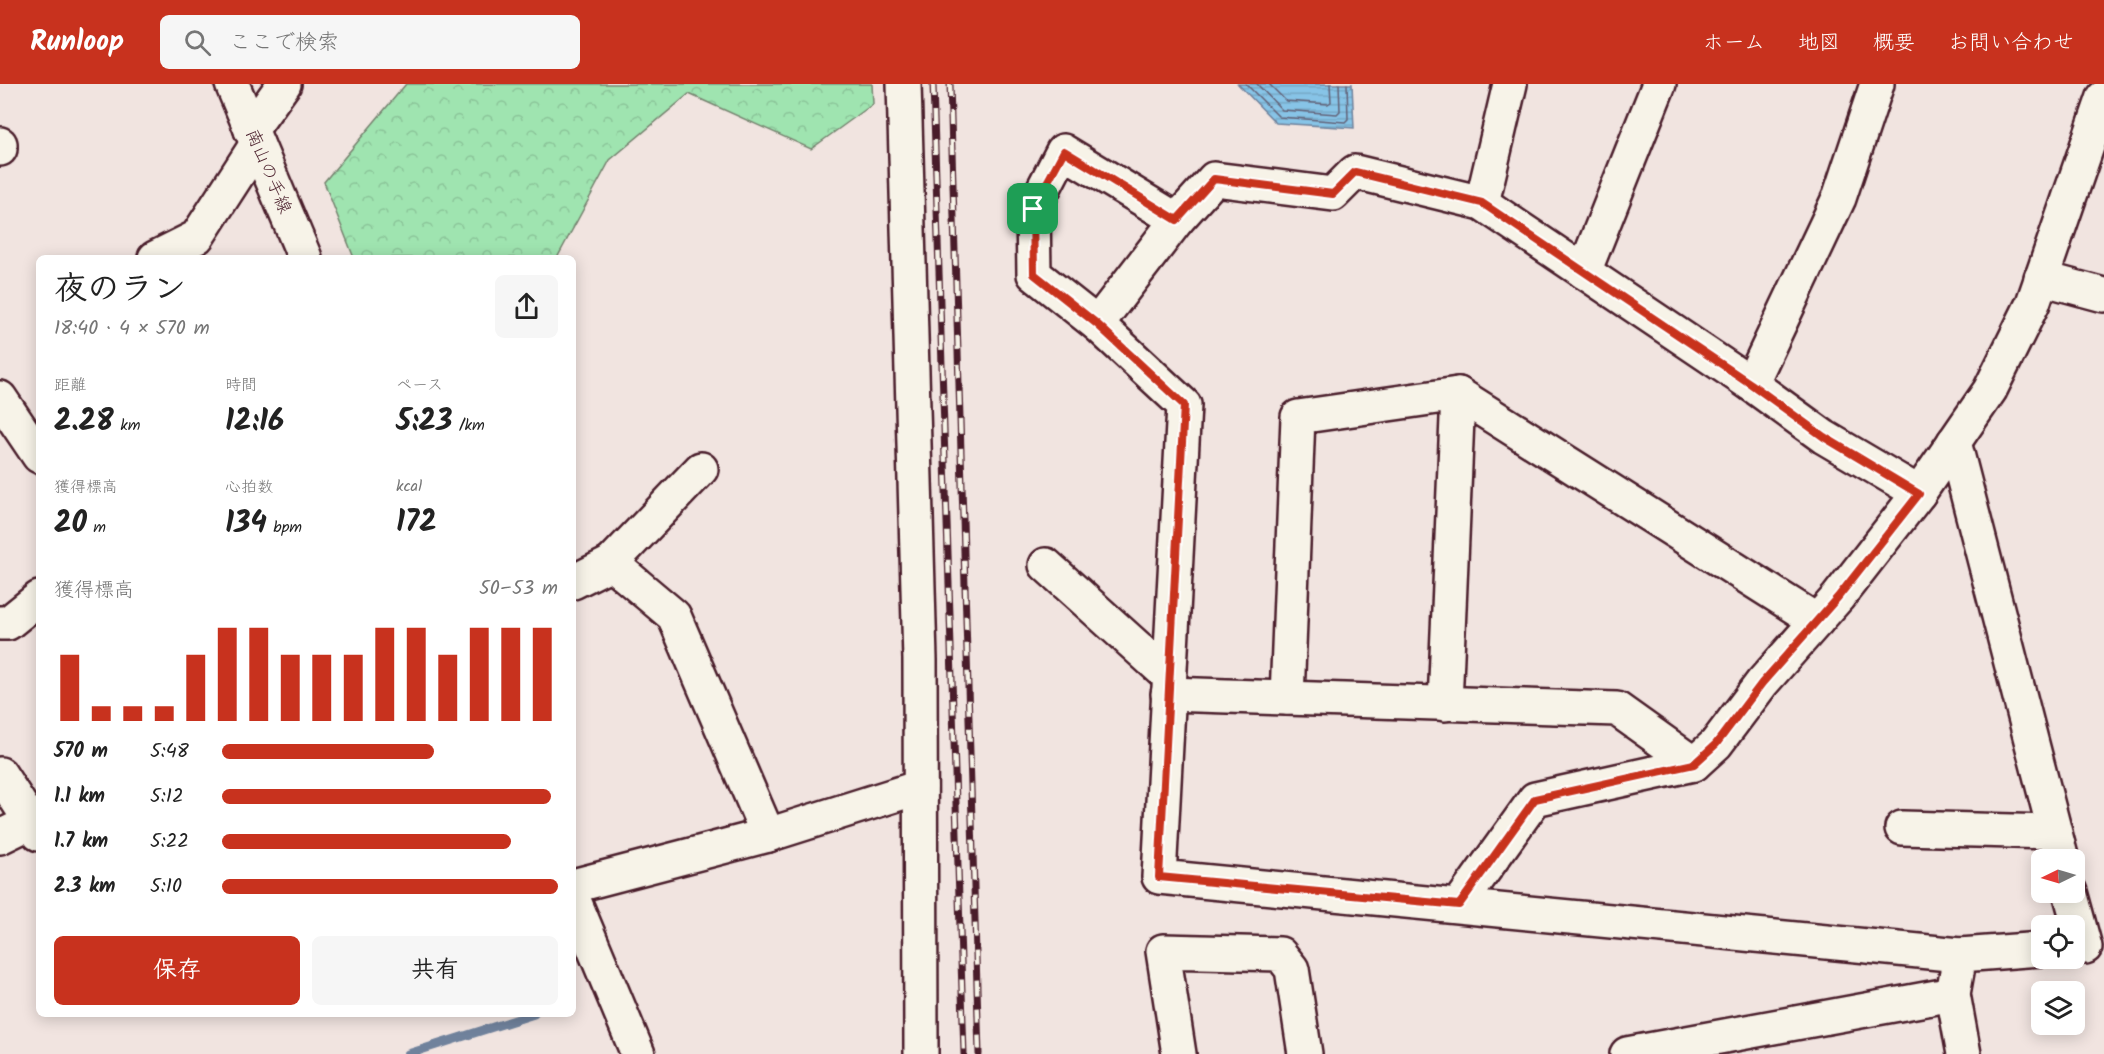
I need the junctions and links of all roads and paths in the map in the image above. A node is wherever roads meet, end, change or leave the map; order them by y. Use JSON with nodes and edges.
{"nodes":[{"id":1,"x":232,"y":84,"type":"edge"},
{"id":2,"x":284,"y":84,"type":"edge"},
{"id":3,"x":904,"y":84,"type":"edge"},
{"id":4,"x":1510,"y":84,"type":"edge"},
{"id":5,"x":1659,"y":84,"type":"edge"},
{"id":6,"x":1877,"y":84,"type":"edge"},
{"id":7,"x":2104,"y":97,"type":"edge"},
{"id":8,"x":254,"y":137,"type":"junction"},
{"id":9,"x":0,"y":144,"type":"edge"},
{"id":10,"x":0,"y":149,"type":"edge"},
{"id":11,"x":1482,"y":203,"type":"junction"},
{"id":12,"x":1177,"y":220,"type":"junction"},
{"id":13,"x":161,"y":255,"type":"edge"},
{"id":14,"x":304,"y":255,"type":"edge"},
{"id":15,"x":1584,"y":272,"type":"junction"},
{"id":16,"x":2041,"y":278,"type":"junction"},
{"id":17,"x":2104,"y":295,"type":"edge"},
{"id":18,"x":1097,"y":324,"type":"junction"},
{"id":19,"x":1751,"y":384,"type":"junction"},
{"id":20,"x":1458,"y":394,"type":"junction"},
{"id":21,"x":0,"y":398,"type":"edge"},
{"id":22,"x":1954,"y":442,"type":"junction"},
{"id":23,"x":36,"y":452,"type":"edge"},
{"id":24,"x":701,"y":469,"type":"dead end"},
{"id":25,"x":1919,"y":494,"type":"junction"},
{"id":26,"x":611,"y":564,"type":"junction"},
{"id":27,"x":1046,"y":565,"type":"dead end"},
{"id":28,"x":576,"y":581,"type":"edge"},
{"id":29,"x":36,"y":600,"type":"edge"},
{"id":30,"x":1817,"y":621,"type":"junction"},
{"id":31,"x":0,"y":623,"type":"edge"},
{"id":32,"x":1169,"y":685,"type":"junction"},
{"id":33,"x":1287,"y":698,"type":"junction"},
{"id":34,"x":1445,"y":704,"type":"junction"},
{"id":35,"x":1694,"y":764,"type":"junction"},
{"id":36,"x":0,"y":774,"type":"edge"},
{"id":37,"x":920,"y":786,"type":"junction"},
{"id":38,"x":36,"y":823,"type":"edge"},
{"id":39,"x":36,"y":824,"type":"edge"},
{"id":40,"x":1902,"y":828,"type":"dead end"},
{"id":41,"x":768,"y":835,"type":"junction"},
{"id":42,"x":0,"y":837,"type":"edge"},
{"id":43,"x":2058,"y":846,"type":"edge"},
{"id":44,"x":576,"y":885,"type":"edge"},
{"id":45,"x":2074,"y":903,"type":"edge"},
{"id":46,"x":576,"y":905,"type":"edge"},
{"id":47,"x":1459,"y":905,"type":"junction"},
{"id":48,"x":2088,"y":947,"type":"edge"},
{"id":49,"x":2031,"y":951,"type":"edge"},
{"id":50,"x":1960,"y":955,"type":"junction"},
{"id":51,"x":1953,"y":994,"type":"junction"},
{"id":52,"x":1638,"y":1053,"type":"edge"},
{"id":53,"x":638,"y":1054,"type":"edge"},
{"id":54,"x":921,"y":1054,"type":"edge"},
{"id":55,"x":1179,"y":1054,"type":"edge"},
{"id":56,"x":1305,"y":1054,"type":"edge"},
{"id":57,"x":1964,"y":1054,"type":"edge"}],
"edges":[{"from":1,"to":8,"type":"street","name":"南山の手線"},
{"from":2,"to":8,"type":"street"},
{"from":3,"to":37,"type":"street"},
{"from":4,"to":11,"type":"street"},
{"from":5,"to":15,"type":"street"},
{"from":6,"to":19,"type":"street"},
{"from":7,"to":16,"type":"street"},
{"from":8,"to":13,"type":"street"},
{"from":8,"to":14,"type":"street","name":"南山の手線"},
{"from":9,"to":10,"type":"street"},
{"from":11,"to":12,"type":"street"},
{"from":11,"to":15,"type":"street"},
{"from":12,"to":18,"type":"street"},
{"from":12,"to":18,"type":"street"},
{"from":15,"to":19,"type":"street"},
{"from":16,"to":17,"type":"street"},
{"from":16,"to":22,"type":"street"},
{"from":18,"to":32,"type":"street"},
{"from":19,"to":25,"type":"street"},
{"from":20,"to":30,"type":"street"},
{"from":20,"to":33,"type":"street"},
{"from":20,"to":34,"type":"street"},
{"from":21,"to":23,"type":"street"},
{"from":22,"to":25,"type":"street"},
{"from":22,"to":43,"type":"street"},
{"from":24,"to":26,"type":"street"},
{"from":25,"to":30,"type":"street"},
{"from":26,"to":28,"type":"street"},
{"from":26,"to":41,"type":"street"},
{"from":27,"to":32,"type":"street"},
{"from":29,"to":31,"type":"street"},
{"from":30,"to":35,"type":"street"},
{"from":32,"to":33,"type":"street"},
{"from":32,"to":47,"type":"street"},
{"from":33,"to":34,"type":"street"},
{"from":34,"to":35,"type":"street"},
{"from":35,"to":47,"type":"street"},
{"from":36,"to":38,"type":"street"},
{"from":37,"to":41,"type":"street"},
{"from":37,"to":54,"type":"street"},
{"from":39,"to":42,"type":"street"},
{"from":40,"to":43,"type":"street"},
{"from":41,"to":44,"type":"street"},
{"from":45,"to":48,"type":"street"},
{"from":46,"to":53,"type":"street"},
{"from":47,"to":50,"type":"street"},
{"from":49,"to":50,"type":"street"},
{"from":50,"to":51,"type":"street"},
{"from":51,"to":52,"type":"street"},
{"from":51,"to":57,"type":"street"},
{"from":55,"to":56,"type":"street"}]}
